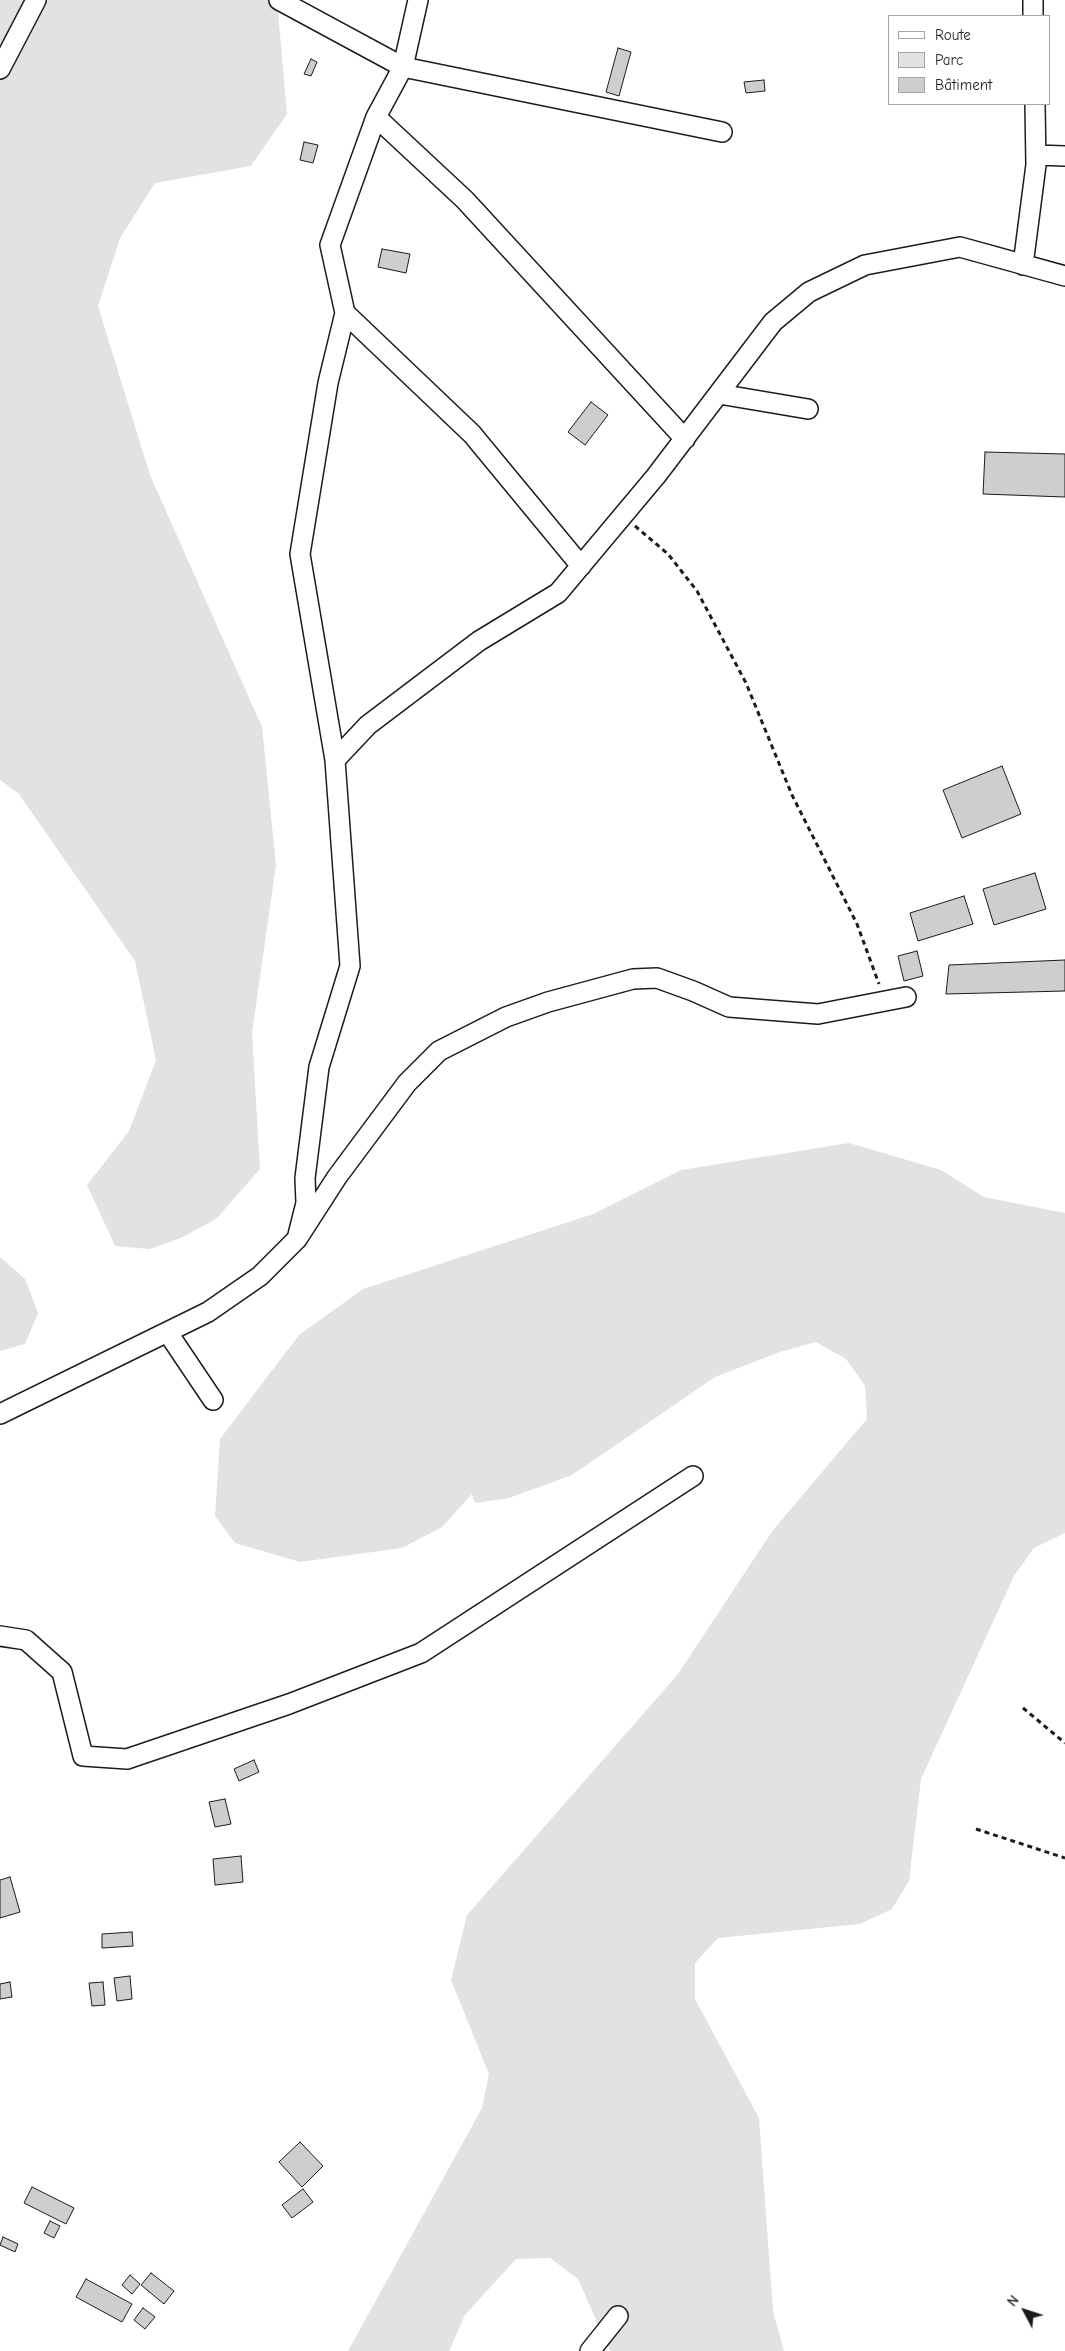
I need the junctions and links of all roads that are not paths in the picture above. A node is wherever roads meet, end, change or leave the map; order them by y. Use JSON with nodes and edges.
{"nodes":[{"id":1,"x":36,"y":0,"type":"edge"},
{"id":2,"x":279,"y":0,"type":"edge"},
{"id":3,"x":418,"y":0,"type":"edge"},
{"id":4,"x":1033,"y":0,"type":"edge"},
{"id":5,"x":1033,"y":15,"type":"edge"},
{"id":6,"x":403,"y":67,"type":"junction"},
{"id":7,"x":0,"y":69,"type":"edge"},
{"id":8,"x":1035,"y":105,"type":"edge"},
{"id":9,"x":376,"y":117,"type":"junction"},
{"id":10,"x":722,"y":132,"type":"dead end"},
{"id":11,"x":1036,"y":155,"type":"junction"},
{"id":12,"x":1065,"y":156,"type":"edge"},
{"id":13,"x":1023,"y":264,"type":"junction"},
{"id":14,"x":1065,"y":276,"type":"edge"},
{"id":15,"x":345,"y":313,"type":"junction"},
{"id":16,"x":719,"y":394,"type":"junction"},
{"id":17,"x":808,"y":409,"type":"dead end"},
{"id":18,"x":684,"y":439,"type":"junction"},
{"id":19,"x":581,"y":566,"type":"junction"},
{"id":20,"x":335,"y":760,"type":"junction"},
{"id":21,"x":906,"y":997,"type":"dead end"},
{"id":22,"x":297,"y":1239,"type":"junction"},
{"id":23,"x":168,"y":1332,"type":"junction"},
{"id":24,"x":213,"y":1400,"type":"dead end"},
{"id":25,"x":0,"y":1414,"type":"edge"},
{"id":26,"x":693,"y":1476,"type":"dead end"},
{"id":27,"x":0,"y":1636,"type":"edge"},
{"id":28,"x":618,"y":2316,"type":"dead end"},
{"id":29,"x":590,"y":2351,"type":"edge"}],
"edges":[{"from":1,"to":7,"type":"street"},
{"from":2,"to":6,"type":"street"},
{"from":3,"to":6,"type":"street"},
{"from":4,"to":5,"type":"street"},
{"from":6,"to":9,"type":"street"},
{"from":6,"to":10,"type":"street"},
{"from":8,"to":11,"type":"street"},
{"from":9,"to":15,"type":"street"},
{"from":9,"to":18,"type":"street"},
{"from":11,"to":12,"type":"street"},
{"from":11,"to":13,"type":"street"},
{"from":13,"to":14,"type":"street"},
{"from":13,"to":16,"type":"street"},
{"from":15,"to":19,"type":"street"},
{"from":15,"to":20,"type":"street"},
{"from":16,"to":17,"type":"street"},
{"from":16,"to":18,"type":"street"},
{"from":18,"to":19,"type":"street"},
{"from":19,"to":20,"type":"street"},
{"from":20,"to":22,"type":"street"},
{"from":21,"to":22,"type":"street"},
{"from":22,"to":23,"type":"street"},
{"from":23,"to":24,"type":"street"},
{"from":23,"to":25,"type":"street"},
{"from":26,"to":27,"type":"street"},
{"from":28,"to":29,"type":"street"}]}
